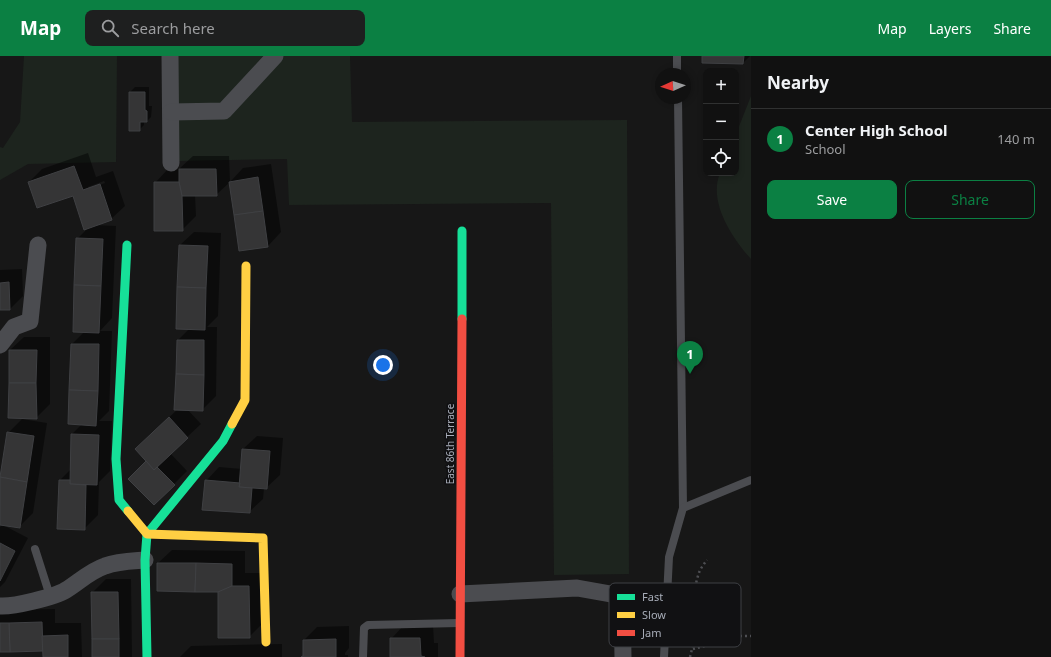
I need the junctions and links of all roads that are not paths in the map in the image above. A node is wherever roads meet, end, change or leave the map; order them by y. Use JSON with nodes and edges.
{"nodes":[{"id":1,"x":170,"y":56,"type":"edge"},
{"id":2,"x":275,"y":56,"type":"edge"},
{"id":3,"x":677,"y":56,"type":"edge"},
{"id":4,"x":677,"y":68,"type":"edge"},
{"id":5,"x":678,"y":104,"type":"edge"},
{"id":6,"x":170,"y":112,"type":"junction"},
{"id":7,"x":171,"y":163,"type":"dead end"},
{"id":8,"x":462,"y":231,"type":"dead end"},
{"id":9,"x":38,"y":245,"type":"dead end"},
{"id":10,"x":127,"y":245,"type":"dead end"},
{"id":11,"x":246,"y":266,"type":"dead end"},
{"id":12,"x":0,"y":345,"type":"edge"},
{"id":13,"x":751,"y":480,"type":"edge"},
{"id":14,"x":683,"y":508,"type":"junction"},
{"id":15,"x":148,"y":534,"type":"junction"},
{"id":16,"x":36,"y":549,"type":"dead end"},
{"id":17,"x":145,"y":560,"type":"junction"},
{"id":18,"x":668,"y":583,"type":"edge"},
{"id":19,"x":460,"y":594,"type":"junction"},
{"id":20,"x":609,"y":594,"type":"edge"},
{"id":21,"x":50,"y":596,"type":"junction"},
{"id":22,"x":0,"y":606,"type":"edge"},
{"id":23,"x":460,"y":623,"type":"junction"},
{"id":24,"x":266,"y":642,"type":"dead end"},
{"id":25,"x":623,"y":647,"type":"edge"},
{"id":26,"x":664,"y":647,"type":"edge"},
{"id":27,"x":147,"y":657,"type":"edge"},
{"id":28,"x":363,"y":657,"type":"edge"},
{"id":29,"x":460,"y":657,"type":"edge"},
{"id":30,"x":623,"y":657,"type":"edge"},
{"id":31,"x":664,"y":657,"type":"edge"}],
"edges":[{"from":1,"to":6,"type":"street"},
{"from":2,"to":6,"type":"street"},
{"from":3,"to":4,"type":"lane"},
{"from":5,"to":14,"type":"lane"},
{"from":6,"to":7,"type":"street"},
{"from":8,"to":19,"type":"street","name":"East 86th Terrace"},
{"from":9,"to":12,"type":"street"},
{"from":10,"to":15,"type":"street"},
{"from":11,"to":15,"type":"street"},
{"from":13,"to":14,"type":"lane"},
{"from":14,"to":18,"type":"lane"},
{"from":15,"to":17,"type":"street"},
{"from":15,"to":24,"type":"street"},
{"from":16,"to":21,"type":"lane"},
{"from":17,"to":21,"type":"street"},
{"from":17,"to":27,"type":"street"},
{"from":19,"to":20,"type":"street"},
{"from":19,"to":23,"type":"street","name":"East 86th Terrace"},
{"from":21,"to":22,"type":"street"},
{"from":23,"to":28,"type":"lane"},
{"from":23,"to":29,"type":"street","name":"East 86th Terrace"},
{"from":25,"to":30,"type":"street"},
{"from":26,"to":31,"type":"lane"}]}
